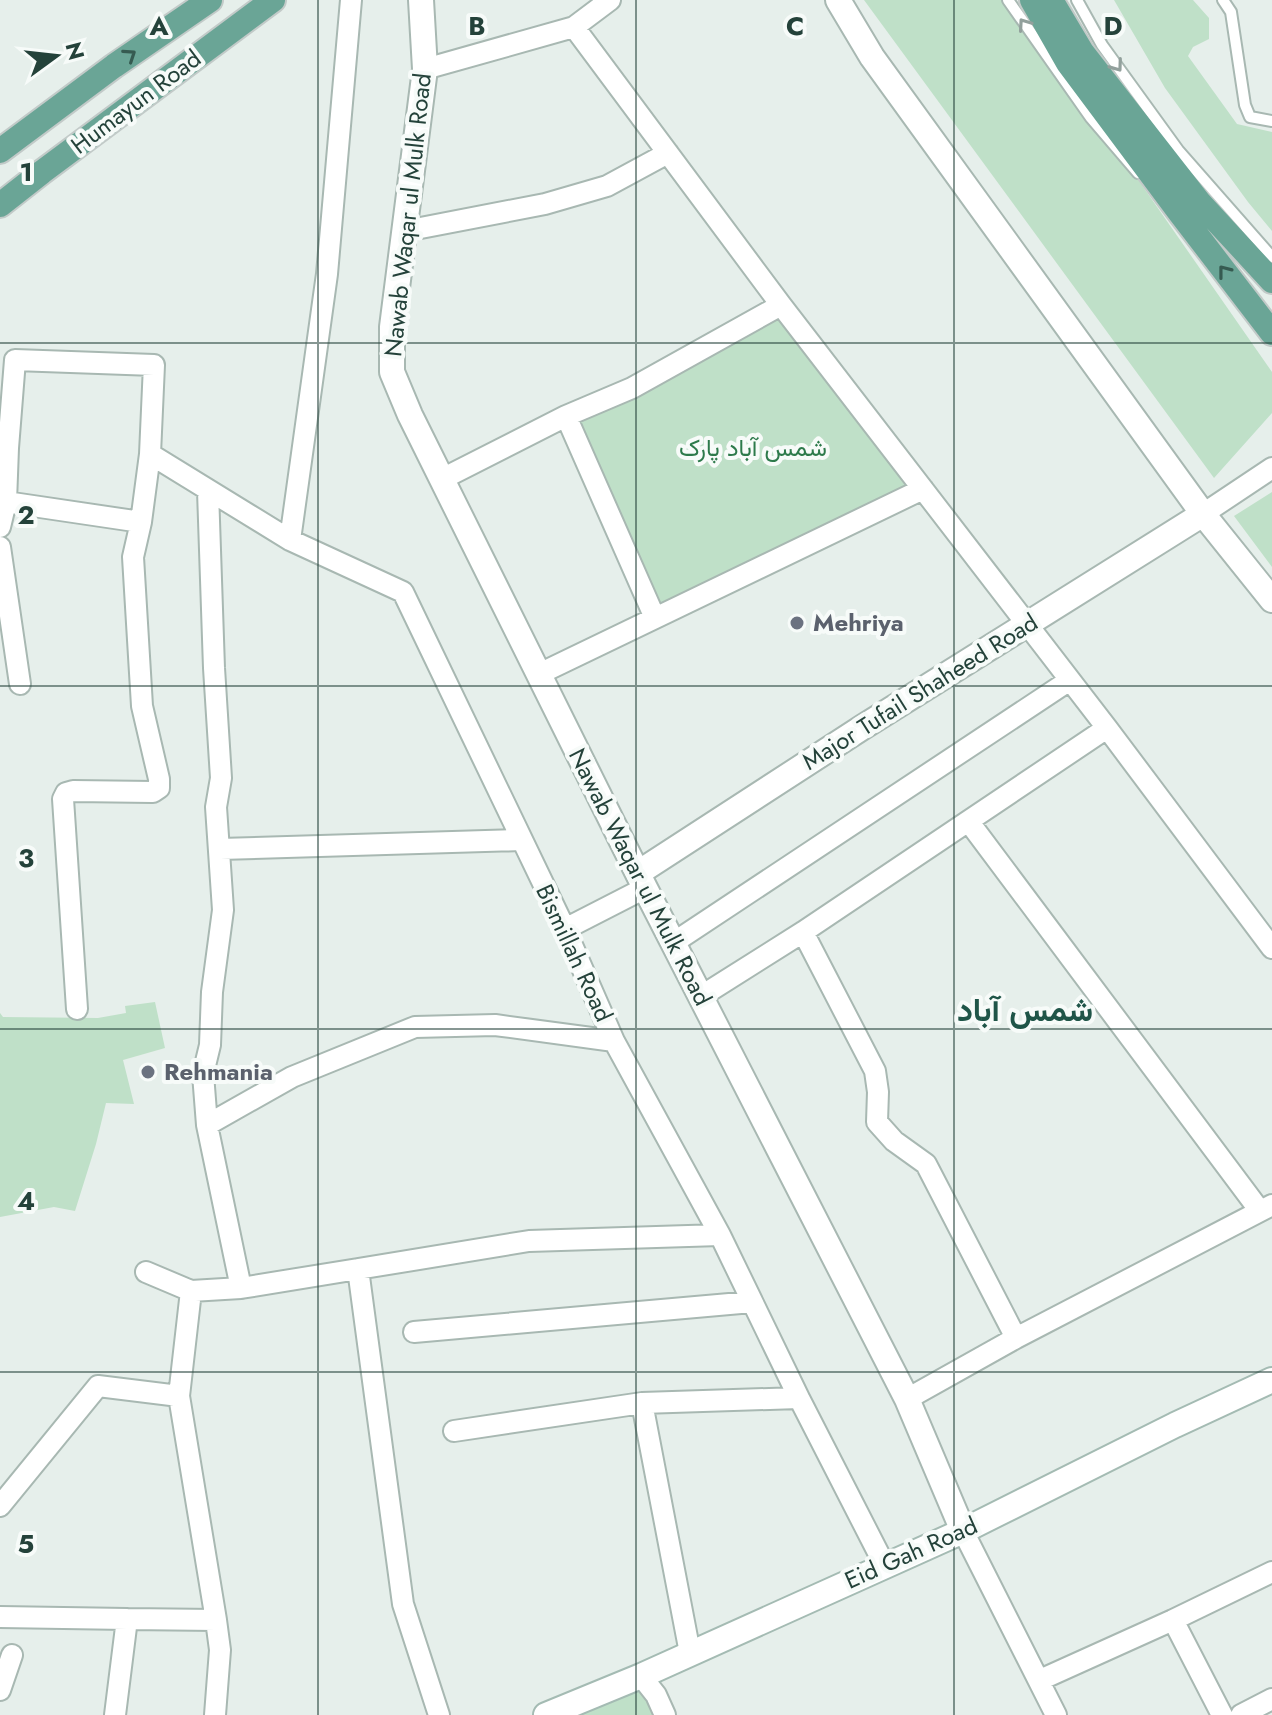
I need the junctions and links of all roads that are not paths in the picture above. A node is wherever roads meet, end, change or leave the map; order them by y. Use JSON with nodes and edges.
{"nodes":[{"id":1,"x":210,"y":0,"type":"edge"},
{"id":2,"x":273,"y":0,"type":"edge"},
{"id":3,"x":351,"y":0,"type":"edge"},
{"id":4,"x":421,"y":0,"type":"edge"},
{"id":5,"x":610,"y":0,"type":"edge"},
{"id":6,"x":838,"y":0,"type":"edge"},
{"id":7,"x":1008,"y":0,"type":"edge"},
{"id":8,"x":1032,"y":0,"type":"edge"},
{"id":9,"x":1051,"y":0,"type":"edge"},
{"id":10,"x":1077,"y":0,"type":"edge"},
{"id":11,"x":1223,"y":0,"type":"edge"},
{"id":12,"x":574,"y":27,"type":"junction"},
{"id":13,"x":1075,"y":58,"type":"junction"},
{"id":14,"x":425,"y":69,"type":"junction"},
{"id":15,"x":1272,"y":121,"type":"edge"},
{"id":16,"x":0,"y":151,"type":"edge"},
{"id":17,"x":668,"y":153,"type":"junction"},
{"id":18,"x":0,"y":205,"type":"edge"},
{"id":19,"x":1180,"y":213,"type":"junction"},
{"id":20,"x":405,"y":231,"type":"junction"},
{"id":21,"x":1272,"y":257,"type":"edge"},
{"id":22,"x":1272,"y":281,"type":"edge"},
{"id":23,"x":781,"y":305,"type":"junction"},
{"id":24,"x":1272,"y":333,"type":"edge"},
{"id":25,"x":566,"y":416,"type":"junction"},
{"id":26,"x":4,"y":446,"type":"edge"},
{"id":27,"x":150,"y":454,"type":"junction"},
{"id":28,"x":1272,"y":468,"type":"edge"},
{"id":29,"x":442,"y":479,"type":"junction"},
{"id":30,"x":923,"y":489,"type":"junction"},
{"id":31,"x":208,"y":491,"type":"junction"},
{"id":32,"x":6,"y":502,"type":"junction"},
{"id":33,"x":1203,"y":514,"type":"junction"},
{"id":34,"x":141,"y":522,"type":"junction"},
{"id":35,"x":0,"y":527,"type":"edge"},
{"id":36,"x":290,"y":540,"type":"junction"},
{"id":37,"x":0,"y":547,"type":"edge"},
{"id":38,"x":1272,"y":600,"type":"edge"},
{"id":39,"x":655,"y":618,"type":"junction"},
{"id":40,"x":1027,"y":624,"type":"junction"},
{"id":41,"x":7,"y":639,"type":"edge"},
{"id":42,"x":539,"y":674,"type":"junction"},
{"id":43,"x":1070,"y":680,"type":"junction"},
{"id":44,"x":20,"y":684,"type":"dead end"},
{"id":45,"x":1107,"y":728,"type":"junction"},
{"id":46,"x":969,"y":822,"type":"junction"},
{"id":47,"x":521,"y":840,"type":"junction"},
{"id":48,"x":220,"y":849,"type":"junction"},
{"id":49,"x":641,"y":880,"type":"junction"},
{"id":50,"x":565,"y":929,"type":"junction"},
{"id":51,"x":803,"y":932,"type":"junction"},
{"id":52,"x":673,"y":943,"type":"junction"},
{"id":53,"x":1272,"y":948,"type":"edge"},
{"id":54,"x":700,"y":997,"type":"junction"},
{"id":55,"x":77,"y":1009,"type":"dead end"},
{"id":56,"x":614,"y":1041,"type":"junction"},
{"id":57,"x":207,"y":1125,"type":"junction"},
{"id":58,"x":1266,"y":1208,"type":"edge"},
{"id":59,"x":720,"y":1235,"type":"junction"},
{"id":60,"x":358,"y":1269,"type":"junction"},
{"id":61,"x":146,"y":1272,"type":"dead end"},
{"id":62,"x":241,"y":1288,"type":"junction"},
{"id":63,"x":191,"y":1291,"type":"junction"},
{"id":64,"x":752,"y":1302,"type":"junction"},
{"id":65,"x":414,"y":1332,"type":"dead end"},
{"id":66,"x":1016,"y":1338,"type":"junction"},
{"id":67,"x":1272,"y":1380,"type":"edge"},
{"id":68,"x":179,"y":1396,"type":"junction"},
{"id":69,"x":799,"y":1398,"type":"junction"},
{"id":70,"x":907,"y":1399,"type":"junction"},
{"id":71,"x":642,"y":1403,"type":"junction"},
{"id":72,"x":454,"y":1431,"type":"dead end"},
{"id":73,"x":0,"y":1506,"type":"edge"},
{"id":74,"x":963,"y":1531,"type":"junction"},
{"id":75,"x":885,"y":1566,"type":"junction"},
{"id":76,"x":1272,"y":1572,"type":"edge"},
{"id":77,"x":0,"y":1617,"type":"edge"},
{"id":78,"x":127,"y":1619,"type":"junction"},
{"id":79,"x":216,"y":1620,"type":"junction"},
{"id":80,"x":1173,"y":1620,"type":"junction"},
{"id":81,"x":690,"y":1653,"type":"junction"},
{"id":82,"x":12,"y":1655,"type":"dead end"},
{"id":83,"x":641,"y":1676,"type":"junction"},
{"id":84,"x":1040,"y":1680,"type":"junction"},
{"id":85,"x":0,"y":1690,"type":"edge"},
{"id":86,"x":1272,"y":1699,"type":"edge"},
{"id":87,"x":115,"y":1715,"type":"edge"},
{"id":88,"x":215,"y":1715,"type":"edge"},
{"id":89,"x":439,"y":1715,"type":"edge"},
{"id":90,"x":546,"y":1715,"type":"edge"},
{"id":91,"x":665,"y":1715,"type":"edge"},
{"id":92,"x":1056,"y":1715,"type":"edge"},
{"id":93,"x":1222,"y":1715,"type":"edge"},
{"id":94,"x":1241,"y":1715,"type":"edge"}],
"edges":[{"from":16,"to":1,"type":"main road","name":"Humayun Road","one_way":true},
{"from":2,"to":18,"type":"main road","name":"Humayun Road"},
{"from":3,"to":36,"type":"street"},
{"from":4,"to":14,"type":"street","name":"Nawab Waqar ul Mulk Road"},
{"from":5,"to":12,"type":"street"},
{"from":6,"to":33,"type":"street"},
{"from":19,"to":7,"type":"lane","one_way":true},
{"from":8,"to":13,"type":"main road"},
{"from":9,"to":13,"type":"main road"},
{"from":10,"to":21,"type":"lane","one_way":true},
{"from":11,"to":15,"type":"lane"},
{"from":12,"to":14,"type":"street"},
{"from":12,"to":17,"type":"street"},
{"from":13,"to":19,"type":"main road"},
{"from":13,"to":22,"type":"main road"},
{"from":14,"to":20,"type":"street","name":"Nawab Waqar ul Mulk Road"},
{"from":17,"to":20,"type":"street"},
{"from":17,"to":23,"type":"street"},
{"from":24,"to":19,"type":"main road","one_way":true},
{"from":20,"to":29,"type":"street","name":"Nawab Waqar ul Mulk Road"},
{"from":23,"to":25,"type":"street"},
{"from":23,"to":30,"type":"street"},
{"from":25,"to":29,"type":"street"},
{"from":25,"to":39,"type":"street"},
{"from":26,"to":27,"type":"street"},
{"from":26,"to":32,"type":"street"},
{"from":27,"to":31,"type":"street","name":"Bismillah Road"},
{"from":27,"to":34,"type":"street"},
{"from":28,"to":33,"type":"street"},
{"from":29,"to":42,"type":"street","name":"Nawab Waqar ul Mulk Road"},
{"from":30,"to":39,"type":"street"},
{"from":30,"to":40,"type":"street"},
{"from":31,"to":36,"type":"street","name":"Bismillah Road"},
{"from":31,"to":48,"type":"street"},
{"from":32,"to":34,"type":"street"},
{"from":32,"to":35,"type":"street"},
{"from":33,"to":38,"type":"street"},
{"from":33,"to":40,"type":"street","name":"Major Tufail Shaheed Road"},
{"from":34,"to":55,"type":"street"},
{"from":36,"to":47,"type":"street","name":"Bismillah Road"},
{"from":37,"to":41,"type":"street"},
{"from":39,"to":42,"type":"street"},
{"from":40,"to":43,"type":"street"},
{"from":40,"to":49,"type":"street","name":"Major Tufail Shaheed Road"},
{"from":41,"to":44,"type":"street"},
{"from":42,"to":49,"type":"street","name":"Nawab Waqar ul Mulk Road"},
{"from":43,"to":45,"type":"street"},
{"from":43,"to":52,"type":"street"},
{"from":45,"to":46,"type":"street"},
{"from":45,"to":53,"type":"street"},
{"from":46,"to":51,"type":"street"},
{"from":46,"to":58,"type":"street"},
{"from":47,"to":48,"type":"street"},
{"from":47,"to":50,"type":"street","name":"Bismillah Road"},
{"from":48,"to":57,"type":"street"},
{"from":49,"to":50,"type":"street"},
{"from":49,"to":52,"type":"street","name":"Nawab Waqar ul Mulk Road"},
{"from":50,"to":56,"type":"street","name":"Bismillah Road"},
{"from":51,"to":54,"type":"street"},
{"from":51,"to":66,"type":"street"},
{"from":52,"to":54,"type":"street","name":"Nawab Waqar ul Mulk Road"},
{"from":54,"to":70,"type":"street","name":"Nawab Waqar ul Mulk Road"},
{"from":56,"to":57,"type":"street"},
{"from":56,"to":59,"type":"street","name":"Bismillah Road"},
{"from":57,"to":62,"type":"street"},
{"from":58,"to":66,"type":"street"},
{"from":59,"to":60,"type":"street"},
{"from":59,"to":64,"type":"street","name":"Bismillah Road"},
{"from":60,"to":62,"type":"street"},
{"from":60,"to":89,"type":"street"},
{"from":61,"to":63,"type":"street"},
{"from":62,"to":63,"type":"street"},
{"from":63,"to":68,"type":"street"},
{"from":64,"to":65,"type":"street"},
{"from":64,"to":69,"type":"street","name":"Bismillah Road"},
{"from":66,"to":70,"type":"street"},
{"from":67,"to":74,"type":"street","name":"Eid Gah Road"},
{"from":68,"to":73,"type":"street"},
{"from":68,"to":79,"type":"street"},
{"from":69,"to":71,"type":"street"},
{"from":69,"to":75,"type":"street","name":"Bismillah Road"},
{"from":70,"to":74,"type":"street","name":"Nawab Waqar ul Mulk Road"},
{"from":71,"to":72,"type":"street"},
{"from":71,"to":81,"type":"street"},
{"from":74,"to":75,"type":"street","name":"Eid Gah Road"},
{"from":74,"to":84,"type":"street","name":"Nawab Waqar ul Mulk Road"},
{"from":75,"to":81,"type":"street","name":"Eid Gah Road"},
{"from":76,"to":80,"type":"street"},
{"from":77,"to":78,"type":"street"},
{"from":78,"to":79,"type":"street"},
{"from":78,"to":87,"type":"street"},
{"from":79,"to":88,"type":"street"},
{"from":80,"to":84,"type":"street"},
{"from":80,"to":93,"type":"street"},
{"from":81,"to":83,"type":"street","name":"Eid Gah Road"},
{"from":82,"to":85,"type":"street"},
{"from":83,"to":90,"type":"street","name":"Eid Gah Road"},
{"from":83,"to":91,"type":"street"},
{"from":84,"to":92,"type":"street","name":"Nawab Waqar ul Mulk Road"},
{"from":86,"to":94,"type":"street"}]}
